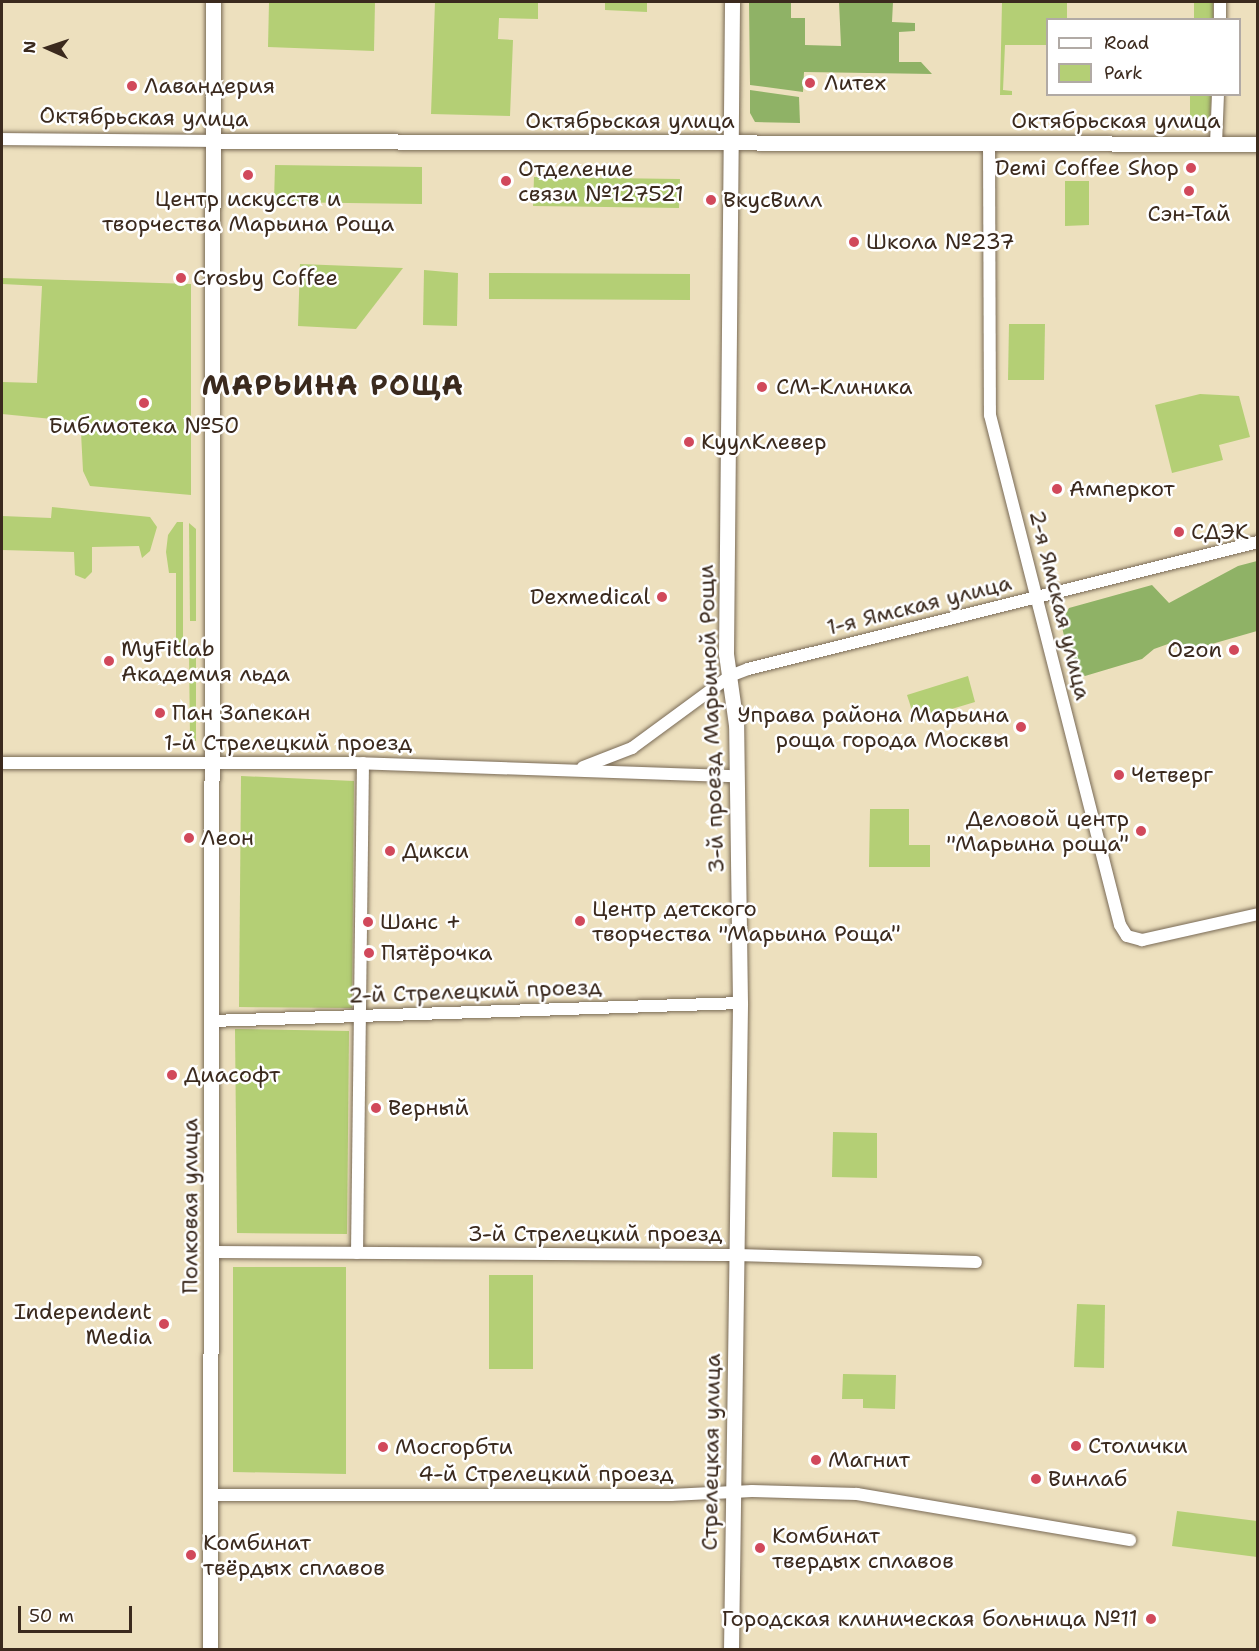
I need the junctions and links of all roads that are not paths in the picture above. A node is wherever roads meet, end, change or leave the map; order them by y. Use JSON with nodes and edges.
{"nodes":[{"id":1,"x":213,"y":2,"type":"edge"},
{"id":2,"x":732,"y":2,"type":"edge"},
{"id":3,"x":1220,"y":2,"type":"edge"},
{"id":4,"x":1220,"y":18,"type":"edge"},
{"id":5,"x":1218,"y":96,"type":"edge"},
{"id":6,"x":2,"y":139,"type":"edge"},
{"id":7,"x":214,"y":141,"type":"junction"},
{"id":8,"x":989,"y":143,"type":"junction"},
{"id":9,"x":732,"y":144,"type":"junction"},
{"id":10,"x":1216,"y":144,"type":"junction"},
{"id":11,"x":1257,"y":144,"type":"edge"},
{"id":12,"x":1257,"y":542,"type":"edge"},
{"id":13,"x":1038,"y":597,"type":"junction"},
{"id":14,"x":730,"y":676,"type":"junction"},
{"id":15,"x":2,"y":763,"type":"edge"},
{"id":16,"x":213,"y":763,"type":"junction"},
{"id":17,"x":363,"y":763,"type":"junction"},
{"id":18,"x":573,"y":769,"type":"junction"},
{"id":19,"x":735,"y":776,"type":"junction"},
{"id":20,"x":1257,"y":914,"type":"edge"},
{"id":21,"x":740,"y":1003,"type":"junction"},
{"id":22,"x":358,"y":1016,"type":"junction"},
{"id":23,"x":212,"y":1021,"type":"junction"},
{"id":24,"x":214,"y":1252,"type":"junction"},
{"id":25,"x":357,"y":1253,"type":"junction"},
{"id":26,"x":737,"y":1255,"type":"junction"},
{"id":27,"x":976,"y":1262,"type":"dead end"},
{"id":28,"x":732,"y":1492,"type":"junction"},
{"id":29,"x":210,"y":1495,"type":"junction"},
{"id":30,"x":1130,"y":1540,"type":"dead end"},
{"id":31,"x":210,"y":1650,"type":"edge"},
{"id":32,"x":731,"y":1650,"type":"edge"}],
"edges":[{"from":1,"to":7,"type":"street","name":"Полковая улица"},
{"from":2,"to":9,"type":"street","name":"3-й проезд Марьиной Рощи"},
{"from":3,"to":4,"type":"street"},
{"from":5,"to":10,"type":"street"},
{"from":6,"to":7,"type":"street","name":"Октябрьская улица"},
{"from":7,"to":9,"type":"street","name":"Октябрьская улица"},
{"from":7,"to":16,"type":"street","name":"Полковая улица"},
{"from":8,"to":9,"type":"street","name":"Октябрьская улица"},
{"from":8,"to":10,"type":"street","name":"Октябрьская улица"},
{"from":8,"to":13,"type":"street","name":"2-я Ямская улица"},
{"from":9,"to":14,"type":"street","name":"3-й проезд Марьиной Рощи"},
{"from":10,"to":11,"type":"street","name":"Октябрьская улица"},
{"from":12,"to":13,"type":"street","name":"1-я Ямская улица"},
{"from":13,"to":14,"type":"street","name":"1-я Ямская улица"},
{"from":13,"to":20,"type":"street","name":"2-я Ямская улица"},
{"from":14,"to":18,"type":"street","name":"1-й Стрелецкий проезд"},
{"from":14,"to":19,"type":"street","name":"3-й проезд Марьиной Рощи"},
{"from":15,"to":16,"type":"street","name":"1-й Стрелецкий проезд"},
{"from":16,"to":17,"type":"street","name":"1-й Стрелецкий проезд"},
{"from":16,"to":23,"type":"street","name":"Полковая улица"},
{"from":17,"to":18,"type":"street","name":"1-й Стрелецкий проезд"},
{"from":17,"to":22,"type":"street"},
{"from":18,"to":19,"type":"street","name":"1-й Стрелецкий проезд"},
{"from":19,"to":21,"type":"street","name":"3-й проезд Марьиной Рощи"},
{"from":21,"to":22,"type":"street","name":"2-й Стрелецкий проезд"},
{"from":21,"to":26,"type":"street","name":"3-й проезд Марьиной Рощи"},
{"from":22,"to":23,"type":"street","name":"2-й Стрелецкий проезд"},
{"from":22,"to":25,"type":"street"},
{"from":23,"to":24,"type":"street","name":"Полковая улица"},
{"from":24,"to":25,"type":"street","name":"3-й Стрелецкий проезд"},
{"from":24,"to":29,"type":"street","name":"Полковая улица"},
{"from":25,"to":26,"type":"street","name":"3-й Стрелецкий проезд"},
{"from":26,"to":27,"type":"street","name":"3-й Стрелецкий проезд"},
{"from":26,"to":28,"type":"street","name":"Стрелецкая улица"},
{"from":28,"to":29,"type":"street","name":"4-й Стрелецкий проезд"},
{"from":28,"to":30,"type":"street","name":"4-й Стрелецкий проезд"},
{"from":28,"to":32,"type":"street","name":"Стрелецкая улица"},
{"from":29,"to":31,"type":"street","name":"Полковая улица"}]}
